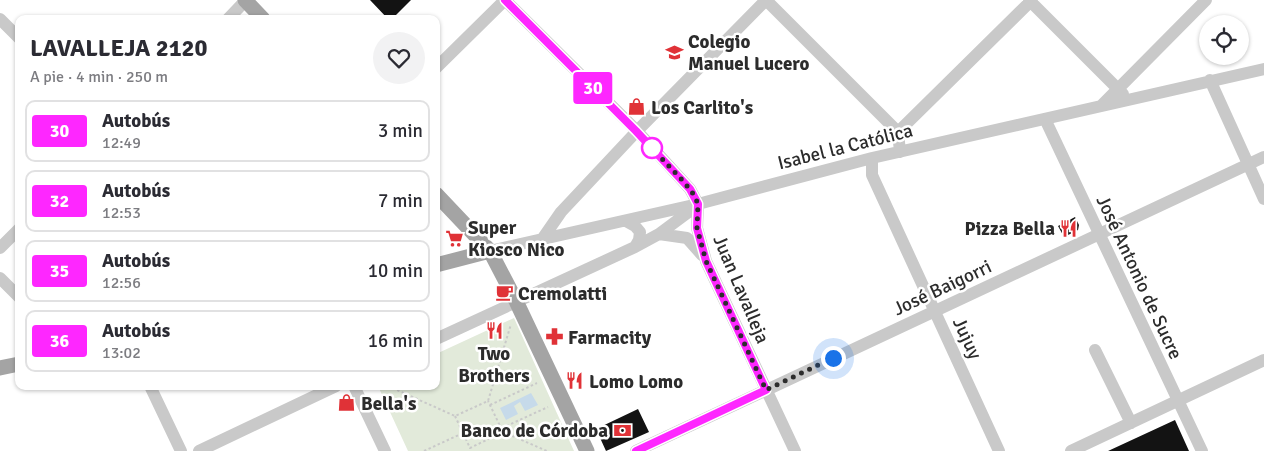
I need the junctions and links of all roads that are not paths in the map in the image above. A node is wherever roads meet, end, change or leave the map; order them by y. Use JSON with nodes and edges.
{"nodes":[{"id":1,"x":246,"y":0,"type":"edge"},
{"id":2,"x":505,"y":0,"type":"edge"},
{"id":3,"x":766,"y":0,"type":"edge"},
{"id":4,"x":1030,"y":0,"type":"edge"},
{"id":5,"x":1206,"y":0,"type":"edge"},
{"id":6,"x":232,"y":15,"type":"edge"},
{"id":7,"x":259,"y":15,"type":"edge"},
{"id":8,"x":0,"y":19,"type":"edge"},
{"id":9,"x":15,"y":34,"type":"edge"},
{"id":10,"x":440,"y":64,"type":"edge"},
{"id":11,"x":1264,"y":69,"type":"edge"},
{"id":12,"x":1210,"y":80,"type":"junction"},
{"id":13,"x":1118,"y":89,"type":"junction"},
{"id":14,"x":1128,"y":99,"type":"junction"},
{"id":15,"x":1102,"y":105,"type":"junction"},
{"id":16,"x":1044,"y":119,"type":"junction"},
{"id":17,"x":636,"y":131,"type":"junction"},
{"id":18,"x":898,"y":132,"type":"junction"},
{"id":19,"x":900,"y":152,"type":"junction"},
{"id":20,"x":1264,"y":157,"type":"edge"},
{"id":21,"x":872,"y":158,"type":"junction"},
{"id":22,"x":1248,"y":164,"type":"junction"},
{"id":23,"x":440,"y":198,"type":"edge"},
{"id":24,"x":1264,"y":199,"type":"edge"},
{"id":25,"x":698,"y":204,"type":"junction"},
{"id":26,"x":626,"y":220,"type":"junction"},
{"id":27,"x":15,"y":233,"type":"edge"},
{"id":28,"x":1099,"y":233,"type":"junction"},
{"id":29,"x":659,"y":234,"type":"junction"},
{"id":30,"x":543,"y":238,"type":"junction"},
{"id":31,"x":634,"y":247,"type":"junction"},
{"id":32,"x":0,"y":248,"type":"edge"},
{"id":33,"x":490,"y":251,"type":"junction"},
{"id":34,"x":706,"y":261,"type":"junction"},
{"id":35,"x":440,"y":264,"type":"edge"},
{"id":36,"x":0,"y":278,"type":"edge"},
{"id":37,"x":15,"y":293,"type":"edge"},
{"id":38,"x":516,"y":301,"type":"junction"},
{"id":39,"x":934,"y":311,"type":"junction"},
{"id":40,"x":440,"y":337,"type":"edge"},
{"id":41,"x":1094,"y":350,"type":"dead end"},
{"id":42,"x":1264,"y":360,"type":"edge"},
{"id":43,"x":15,"y":365,"type":"edge"},
{"id":44,"x":0,"y":368,"type":"edge"},
{"id":45,"x":152,"y":390,"type":"edge"},
{"id":46,"x":328,"y":390,"type":"edge"},
{"id":47,"x":356,"y":390,"type":"edge"},
{"id":48,"x":766,"y":390,"type":"junction"},
{"id":49,"x":1178,"y":400,"type":"junction"},
{"id":50,"x":1131,"y":422,"type":"junction"},
{"id":51,"x":180,"y":451,"type":"edge"},
{"id":52,"x":199,"y":451,"type":"edge"},
{"id":53,"x":385,"y":451,"type":"edge"},
{"id":54,"x":587,"y":451,"type":"edge"},
{"id":55,"x":636,"y":451,"type":"edge"},
{"id":56,"x":795,"y":451,"type":"edge"},
{"id":57,"x":999,"y":451,"type":"edge"},
{"id":58,"x":1071,"y":451,"type":"edge"},
{"id":59,"x":1202,"y":451,"type":"edge"}],
"edges":[{"from":1,"to":6,"type":"street"},
{"from":1,"to":7,"type":"main road"},
{"from":2,"to":10,"type":"street"},
{"from":2,"to":17,"type":"street"},
{"from":3,"to":17,"type":"street"},
{"from":3,"to":18,"type":"street"},
{"from":4,"to":13,"type":"street"},
{"from":4,"to":18,"type":"street"},
{"from":5,"to":13,"type":"street"},
{"from":8,"to":9,"type":"street"},
{"from":11,"to":12,"type":"street","name":"Isabel la Católica"},
{"from":12,"to":14,"type":"street","name":"Isabel la Católica"},
{"from":12,"to":22,"type":"street"},
{"from":13,"to":14,"type":"street"},
{"from":13,"to":15,"type":"street"},
{"from":14,"to":15,"type":"street","name":"Isabel la Católica"},
{"from":15,"to":16,"type":"street","name":"Isabel la Católica"},
{"from":16,"to":19,"type":"street","name":"Isabel la Católica"},
{"from":16,"to":28,"type":"street","name":"José Antonio de Sucre"},
{"from":17,"to":25,"type":"street"},
{"from":17,"to":30,"type":"street"},
{"from":18,"to":19,"type":"street"},
{"from":19,"to":21,"type":"street","name":"Isabel la Católica"},
{"from":20,"to":22,"type":"street","name":"José Baigorri"},
{"from":21,"to":25,"type":"street","name":"Isabel la Católica"},
{"from":21,"to":39,"type":"street","name":"Jujuy"},
{"from":22,"to":24,"type":"street"},
{"from":22,"to":28,"type":"street","name":"José Baigorri"},
{"from":23,"to":33,"type":"main road"},
{"from":25,"to":26,"type":"street","name":"Isabel la Católica"},
{"from":25,"to":29,"type":"street"},
{"from":25,"to":34,"type":"street","name":"Juan Lavalleja"},
{"from":26,"to":30,"type":"street","name":"Isabel la Católica"},
{"from":26,"to":31,"type":"street"},
{"from":27,"to":32,"type":"street"},
{"from":28,"to":39,"type":"street","name":"José Baigorri"},
{"from":28,"to":49,"type":"street","name":"José Antonio de Sucre"},
{"from":29,"to":31,"type":"street"},
{"from":29,"to":34,"type":"street"},
{"from":30,"to":33,"type":"street","name":"Isabel la Católica"},
{"from":31,"to":38,"type":"street"},
{"from":33,"to":35,"type":"main road","name":"Isabel la Católica"},
{"from":33,"to":38,"type":"main road"},
{"from":34,"to":48,"type":"street","name":"Juan Lavalleja"},
{"from":36,"to":37,"type":"street"},
{"from":38,"to":40,"type":"street"},
{"from":38,"to":54,"type":"main road"},
{"from":39,"to":48,"type":"street","name":"José Baigorri"},
{"from":39,"to":57,"type":"street","name":"Jujuy"},
{"from":41,"to":50,"type":"street"},
{"from":42,"to":49,"type":"street"},
{"from":43,"to":44,"type":"main road"},
{"from":45,"to":51,"type":"street"},
{"from":46,"to":52,"type":"street"},
{"from":47,"to":53,"type":"street"},
{"from":48,"to":55,"type":"street","name":"José Baigorri"},
{"from":48,"to":56,"type":"street","name":"Juan Lavalleja"},
{"from":49,"to":50,"type":"street"},
{"from":49,"to":59,"type":"street","name":"José Antonio de Sucre"},
{"from":50,"to":58,"type":"street"}]}
